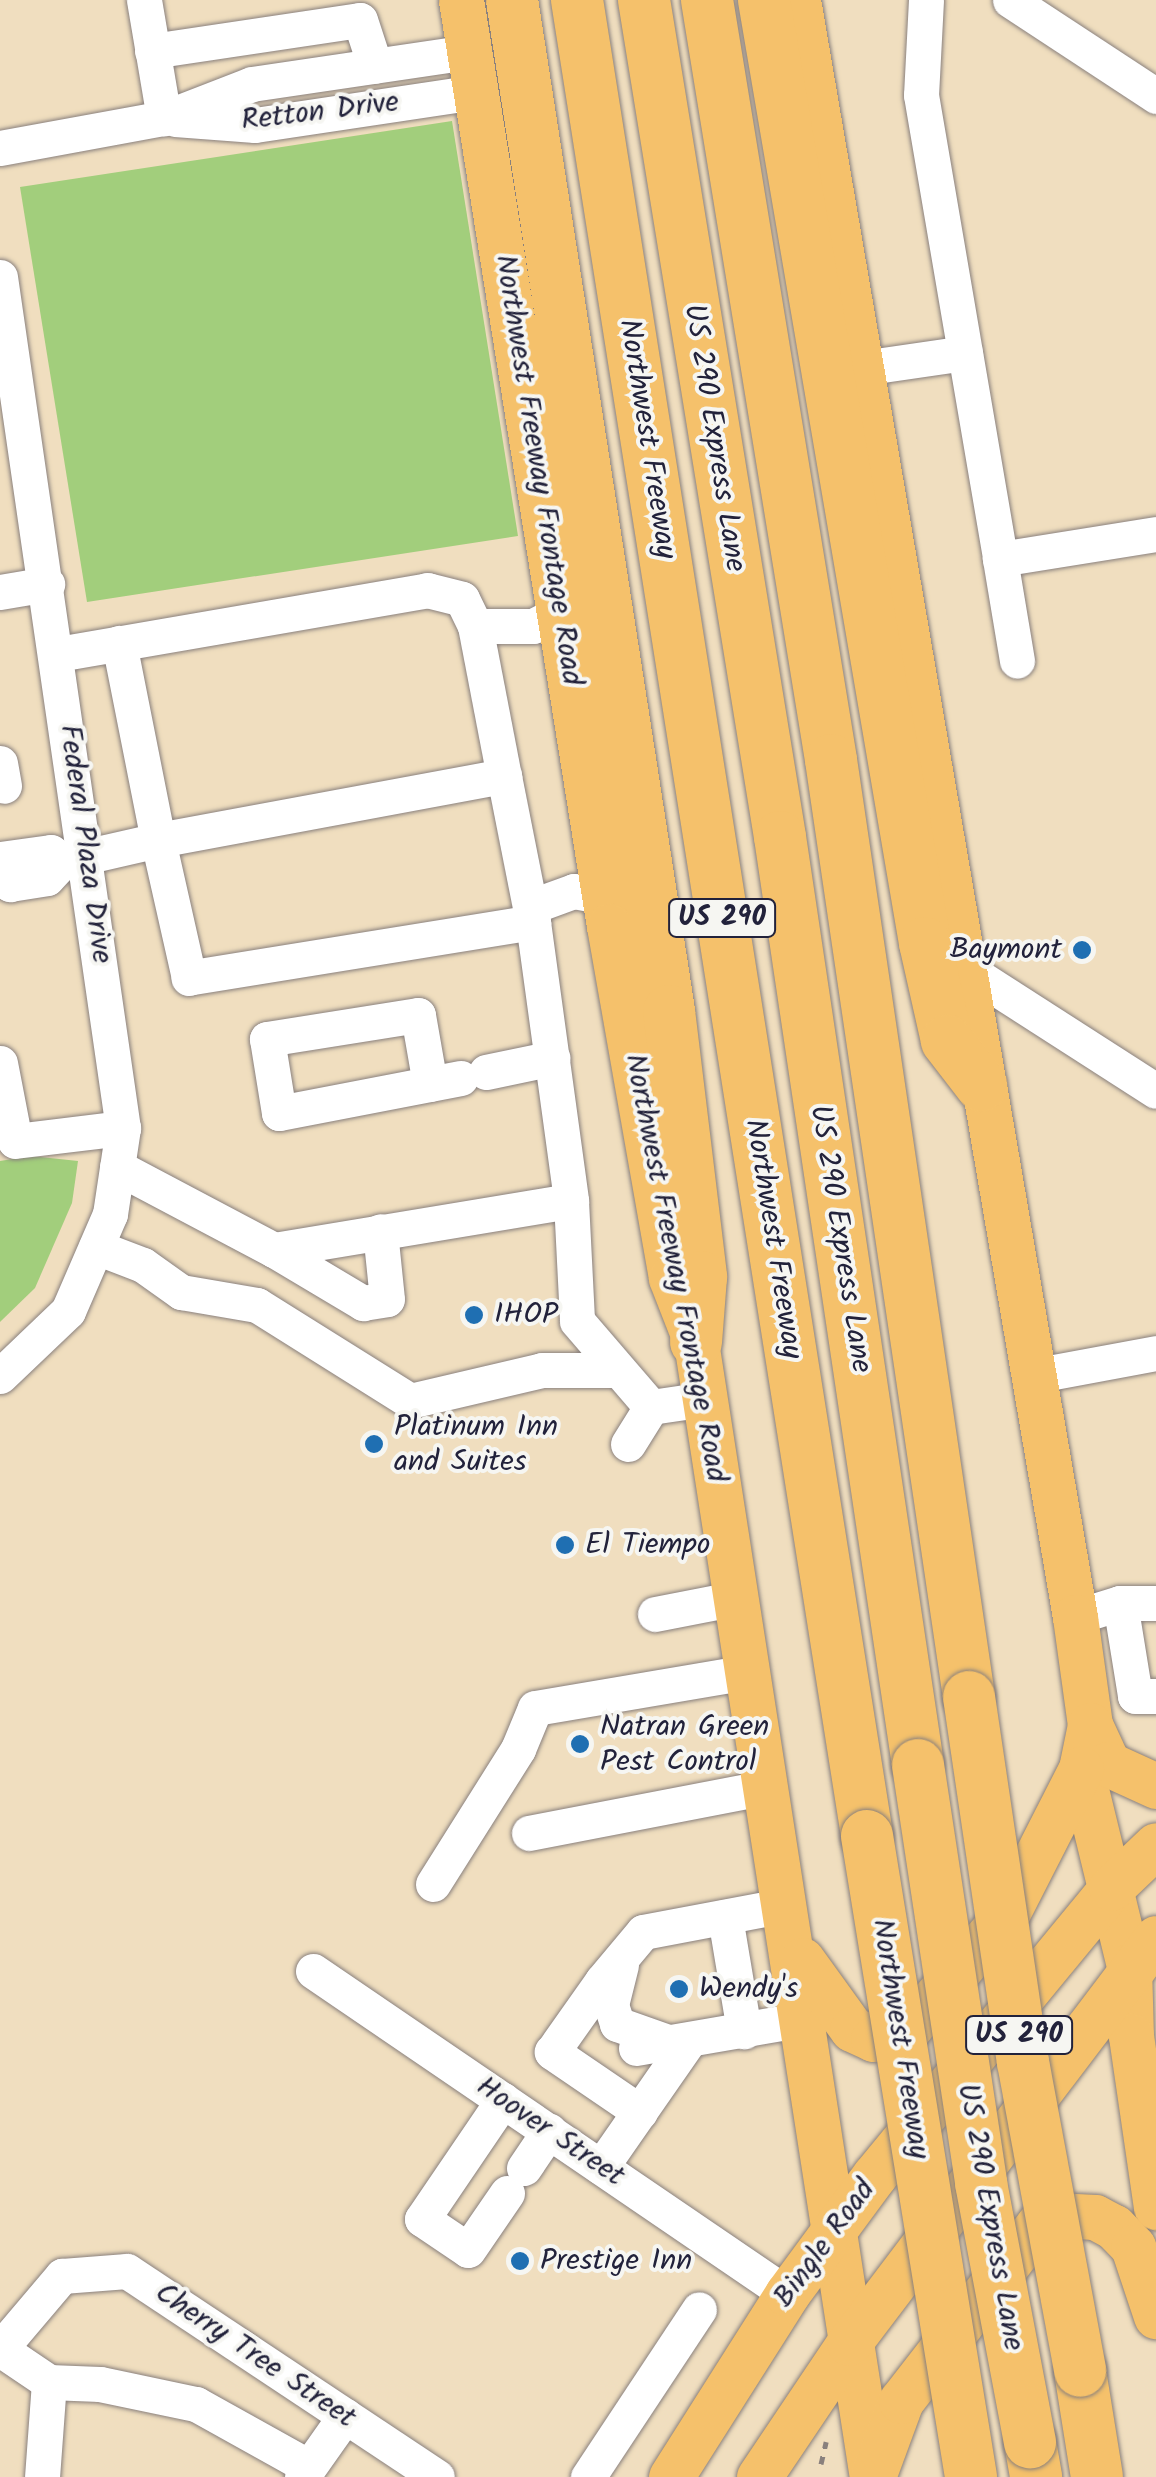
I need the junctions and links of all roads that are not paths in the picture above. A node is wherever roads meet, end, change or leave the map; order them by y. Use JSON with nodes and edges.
{"nodes":[{"id":1,"x":144,"y":0,"type":"edge"},
{"id":2,"x":461,"y":0,"type":"edge"},
{"id":3,"x":512,"y":0,"type":"edge"},
{"id":4,"x":577,"y":0,"type":"edge"},
{"id":5,"x":644,"y":0,"type":"edge"},
{"id":6,"x":707,"y":0,"type":"edge"},
{"id":7,"x":764,"y":0,"type":"edge"},
{"id":8,"x":798,"y":0,"type":"edge"},
{"id":9,"x":926,"y":0,"type":"edge"},
{"id":10,"x":1010,"y":0,"type":"edge"},
{"id":11,"x":152,"y":51,"type":"junction"},
{"id":12,"x":375,"y":66,"type":"junction"},
{"id":13,"x":473,"y":72,"type":"junction"},
{"id":14,"x":1156,"y":96,"type":"edge"},
{"id":15,"x":164,"y":118,"type":"junction"},
{"id":16,"x":0,"y":148,"type":"edge"},
{"id":17,"x":0,"y":277,"type":"edge"},
{"id":18,"x":965,"y":353,"type":"junction"},
{"id":19,"x":862,"y":368,"type":"junction"},
{"id":20,"x":12,"y":432,"type":"edge"},
{"id":21,"x":1156,"y":534,"type":"edge"},
{"id":22,"x":1000,"y":559,"type":"junction"},
{"id":23,"x":46,"y":584,"type":"junction"},
{"id":24,"x":0,"y":592,"type":"edge"},
{"id":25,"x":553,"y":613,"type":"junction"},
{"id":26,"x":487,"y":624,"type":"junction"},
{"id":27,"x":119,"y":643,"type":"junction"},
{"id":28,"x":58,"y":654,"type":"junction"},
{"id":29,"x":1018,"y":661,"type":"dead end"},
{"id":30,"x":504,"y":776,"type":"junction"},
{"id":31,"x":158,"y":840,"type":"junction"},
{"id":32,"x":0,"y":859,"type":"edge"},
{"id":33,"x":75,"y":860,"type":"junction"},
{"id":34,"x":0,"y":878,"type":"edge"},
{"id":35,"x":597,"y":898,"type":"junction"},
{"id":36,"x":535,"y":911,"type":"junction"},
{"id":37,"x":964,"y":967,"type":"junction"},
{"id":38,"x":552,"y":1058,"type":"junction"},
{"id":39,"x":0,"y":1063,"type":"edge"},
{"id":40,"x":459,"y":1078,"type":"junction"},
{"id":41,"x":981,"y":1085,"type":"junction"},
{"id":42,"x":1156,"y":1091,"type":"edge"},
{"id":43,"x":4,"y":1106,"type":"edge"},
{"id":44,"x":123,"y":1128,"type":"junction"},
{"id":45,"x":117,"y":1167,"type":"junction"},
{"id":46,"x":571,"y":1202,"type":"junction"},
{"id":47,"x":380,"y":1231,"type":"junction"},
{"id":48,"x":96,"y":1247,"type":"junction"},
{"id":49,"x":274,"y":1250,"type":"junction"},
{"id":50,"x":696,"y":1342,"type":"junction"},
{"id":51,"x":1156,"y":1353,"type":"edge"},
{"id":52,"x":615,"y":1370,"type":"junction"},
{"id":53,"x":0,"y":1376,"type":"edge"},
{"id":54,"x":1032,"y":1376,"type":"junction"},
{"id":55,"x":705,"y":1399,"type":"junction"},
{"id":56,"x":652,"y":1406,"type":"junction"},
{"id":57,"x":628,"y":1444,"type":"dead end"},
{"id":58,"x":737,"y":1598,"type":"junction"},
{"id":59,"x":1120,"y":1603,"type":"junction"},
{"id":60,"x":1156,"y":1603,"type":"edge"},
{"id":61,"x":654,"y":1614,"type":"dead end"},
{"id":62,"x":1075,"y":1617,"type":"junction"},
{"id":63,"x":748,"y":1672,"type":"junction"},
{"id":64,"x":1156,"y":1696,"type":"edge"},
{"id":65,"x":1090,"y":1724,"type":"junction"},
{"id":66,"x":1081,"y":1769,"type":"junction"},
{"id":67,"x":1156,"y":1786,"type":"edge"},
{"id":68,"x":767,"y":1787,"type":"junction"},
{"id":69,"x":529,"y":1833,"type":"dead end"},
{"id":70,"x":1156,"y":1845,"type":"edge"},
{"id":71,"x":434,"y":1884,"type":"dead end"},
{"id":72,"x":1111,"y":1888,"type":"junction"},
{"id":73,"x":788,"y":1915,"type":"junction"},
{"id":74,"x":725,"y":1917,"type":"junction"},
{"id":75,"x":626,"y":1950,"type":"junction"},
{"id":76,"x":1142,"y":1952,"type":"edge"},
{"id":77,"x":312,"y":1971,"type":"dead end"},
{"id":78,"x":804,"y":2019,"type":"junction"},
{"id":79,"x":608,"y":2031,"type":"junction"},
{"id":80,"x":744,"y":2031,"type":"junction"},
{"id":81,"x":678,"y":2052,"type":"junction"},
{"id":82,"x":502,"y":2100,"type":"junction"},
{"id":83,"x":640,"y":2112,"type":"junction"},
{"id":84,"x":1151,"y":2128,"type":"edge"},
{"id":85,"x":548,"y":2131,"type":"junction"},
{"id":86,"x":602,"y":2167,"type":"junction"},
{"id":87,"x":1156,"y":2206,"type":"edge"},
{"id":88,"x":837,"y":2225,"type":"junction"},
{"id":89,"x":787,"y":2294,"type":"junction"},
{"id":90,"x":699,"y":2308,"type":"dead end"},
{"id":91,"x":1156,"y":2316,"type":"edge"},
{"id":92,"x":849,"y":2344,"type":"junction"},
{"id":93,"x":0,"y":2349,"type":"edge"},
{"id":94,"x":49,"y":2382,"type":"junction"},
{"id":95,"x":345,"y":2416,"type":"junction"},
{"id":96,"x":1033,"y":2460,"type":"edge"},
{"id":97,"x":305,"y":2472,"type":"edge"},
{"id":98,"x":42,"y":2477,"type":"edge"},
{"id":99,"x":438,"y":2477,"type":"edge"},
{"id":100,"x":588,"y":2477,"type":"edge"},
{"id":101,"x":671,"y":2477,"type":"edge"},
{"id":102,"x":759,"y":2477,"type":"edge"},
{"id":103,"x":872,"y":2477,"type":"edge"},
{"id":104,"x":971,"y":2477,"type":"edge"},
{"id":105,"x":1097,"y":2477,"type":"edge"}],
"edges":[{"from":1,"to":11,"type":"street"},
{"from":2,"to":13,"type":"main road","name":"Northwest Freeway Frontage Road"},
{"from":3,"to":50,"type":"highway"},
{"from":4,"to":104,"type":"highway","name":"Northwest Freeway","number":"US 290","bridge":true},
{"from":5,"to":96,"type":"highway","name":"US 290 Express Lane","bridge":true},
{"from":6,"to":105,"type":"highway","number":"US 290","bridge":true},
{"from":7,"to":41,"type":"highway"},
{"from":8,"to":19,"type":"main road"},
{"from":9,"to":18,"type":"street"},
{"from":10,"to":14,"type":"street"},
{"from":11,"to":12,"type":"street"},
{"from":11,"to":15,"type":"street"},
{"from":12,"to":13,"type":"street","name":"Retton Drive"},
{"from":12,"to":15,"type":"street","name":"Retton Drive"},
{"from":13,"to":15,"type":"street","name":"Retton Drive"},
{"from":13,"to":25,"type":"main road","name":"Northwest Freeway Frontage Road"},
{"from":15,"to":16,"type":"street","name":"Retton Drive"},
{"from":17,"to":20,"type":"street","name":"Federal Plaza Drive"},
{"from":18,"to":19,"type":"street"},
{"from":18,"to":22,"type":"street"},
{"from":19,"to":37,"type":"main road"},
{"from":20,"to":23,"type":"street","name":"Federal Plaza Drive"},
{"from":21,"to":22,"type":"street"},
{"from":22,"to":29,"type":"street"},
{"from":23,"to":24,"type":"street"},
{"from":23,"to":28,"type":"street","name":"Federal Plaza Drive"},
{"from":25,"to":26,"type":"street"},
{"from":25,"to":35,"type":"main road","name":"Northwest Freeway Frontage Road"},
{"from":26,"to":27,"type":"street"},
{"from":26,"to":30,"type":"street"},
{"from":27,"to":28,"type":"street"},
{"from":27,"to":31,"type":"street"},
{"from":28,"to":33,"type":"street","name":"Federal Plaza Drive"},
{"from":30,"to":31,"type":"street"},
{"from":30,"to":36,"type":"street"},
{"from":31,"to":33,"type":"street"},
{"from":31,"to":36,"type":"street"},
{"from":32,"to":33,"type":"street"},
{"from":33,"to":34,"type":"street"},
{"from":33,"to":44,"type":"street","name":"Federal Plaza Drive"},
{"from":35,"to":36,"type":"street"},
{"from":35,"to":50,"type":"main road","name":"Northwest Freeway Frontage Road"},
{"from":36,"to":38,"type":"street"},
{"from":37,"to":41,"type":"main road"},
{"from":37,"to":42,"type":"street"},
{"from":38,"to":40,"type":"street"},
{"from":38,"to":46,"type":"street"},
{"from":39,"to":43,"type":"street"},
{"from":40,"to":40,"type":"street"},
{"from":41,"to":54,"type":"main road"},
{"from":43,"to":44,"type":"street"},
{"from":44,"to":45,"type":"street","name":"Federal Plaza Drive"},
{"from":45,"to":48,"type":"street","name":"Federal Plaza Drive"},
{"from":45,"to":49,"type":"street"},
{"from":46,"to":47,"type":"street"},
{"from":46,"to":52,"type":"street"},
{"from":47,"to":49,"type":"street"},
{"from":47,"to":49,"type":"street"},
{"from":48,"to":52,"type":"street"},
{"from":48,"to":53,"type":"street","name":"Federal Plaza Drive"},
{"from":50,"to":55,"type":"main road","name":"Northwest Freeway Frontage Road"},
{"from":51,"to":54,"type":"street"},
{"from":52,"to":56,"type":"street"},
{"from":54,"to":62,"type":"main road"},
{"from":55,"to":56,"type":"street"},
{"from":55,"to":58,"type":"main road","name":"Northwest Freeway Frontage Road"},
{"from":56,"to":57,"type":"street"},
{"from":58,"to":61,"type":"street"},
{"from":58,"to":63,"type":"main road","name":"Northwest Freeway Frontage Road"},
{"from":59,"to":60,"type":"street"},
{"from":59,"to":62,"type":"street"},
{"from":59,"to":64,"type":"street"},
{"from":62,"to":65,"type":"main road"},
{"from":63,"to":68,"type":"main road","name":"Northwest Freeway Frontage Road"},
{"from":63,"to":71,"type":"street"},
{"from":65,"to":66,"type":"main road"},
{"from":65,"to":67,"type":"main road"},
{"from":66,"to":72,"type":"main road"},
{"from":66,"to":73,"type":"main road"},
{"from":68,"to":69,"type":"street"},
{"from":68,"to":73,"type":"main road","name":"Northwest Freeway Frontage Road"},
{"from":70,"to":72,"type":"main road","name":"Bingle Road"},
{"from":72,"to":76,"type":"main road"},
{"from":72,"to":88,"type":"main road","name":"Bingle Road"},
{"from":73,"to":74,"type":"street"},
{"from":73,"to":78,"type":"main road","name":"Northwest Freeway Frontage Road"},
{"from":74,"to":75,"type":"street"},
{"from":74,"to":80,"type":"street"},
{"from":75,"to":79,"type":"street"},
{"from":75,"to":81,"type":"street"},
{"from":76,"to":84,"type":"main road"},
{"from":76,"to":92,"type":"main road"},
{"from":77,"to":82,"type":"street","name":"Hoover Street"},
{"from":78,"to":80,"type":"street"},
{"from":78,"to":88,"type":"main road","name":"Northwest Freeway Frontage Road"},
{"from":79,"to":81,"type":"street"},
{"from":79,"to":83,"type":"street"},
{"from":80,"to":81,"type":"street"},
{"from":81,"to":83,"type":"street"},
{"from":82,"to":85,"type":"street","name":"Hoover Street"},
{"from":82,"to":85,"type":"street"},
{"from":83,"to":86,"type":"street"},
{"from":84,"to":87,"type":"main road"},
{"from":85,"to":86,"type":"street","name":"Hoover Street"},
{"from":86,"to":89,"type":"street","name":"Hoover Street"},
{"from":88,"to":89,"type":"main road","name":"Bingle Road"},
{"from":88,"to":92,"type":"main road","name":"Northwest Freeway Frontage Road"},
{"from":89,"to":101,"type":"main road","name":"Bingle Road"},
{"from":90,"to":100,"type":"street"},
{"from":91,"to":103,"type":"main road"},
{"from":92,"to":102,"type":"main road"},
{"from":92,"to":103,"type":"main road","name":"Northwest Freeway Frontage Road"},
{"from":93,"to":94,"type":"street"},
{"from":93,"to":95,"type":"street","name":"Cherry Tree Street"},
{"from":94,"to":97,"type":"street"},
{"from":94,"to":98,"type":"street"},
{"from":95,"to":97,"type":"street"},
{"from":95,"to":99,"type":"street","name":"Cherry Tree Street"}]}
